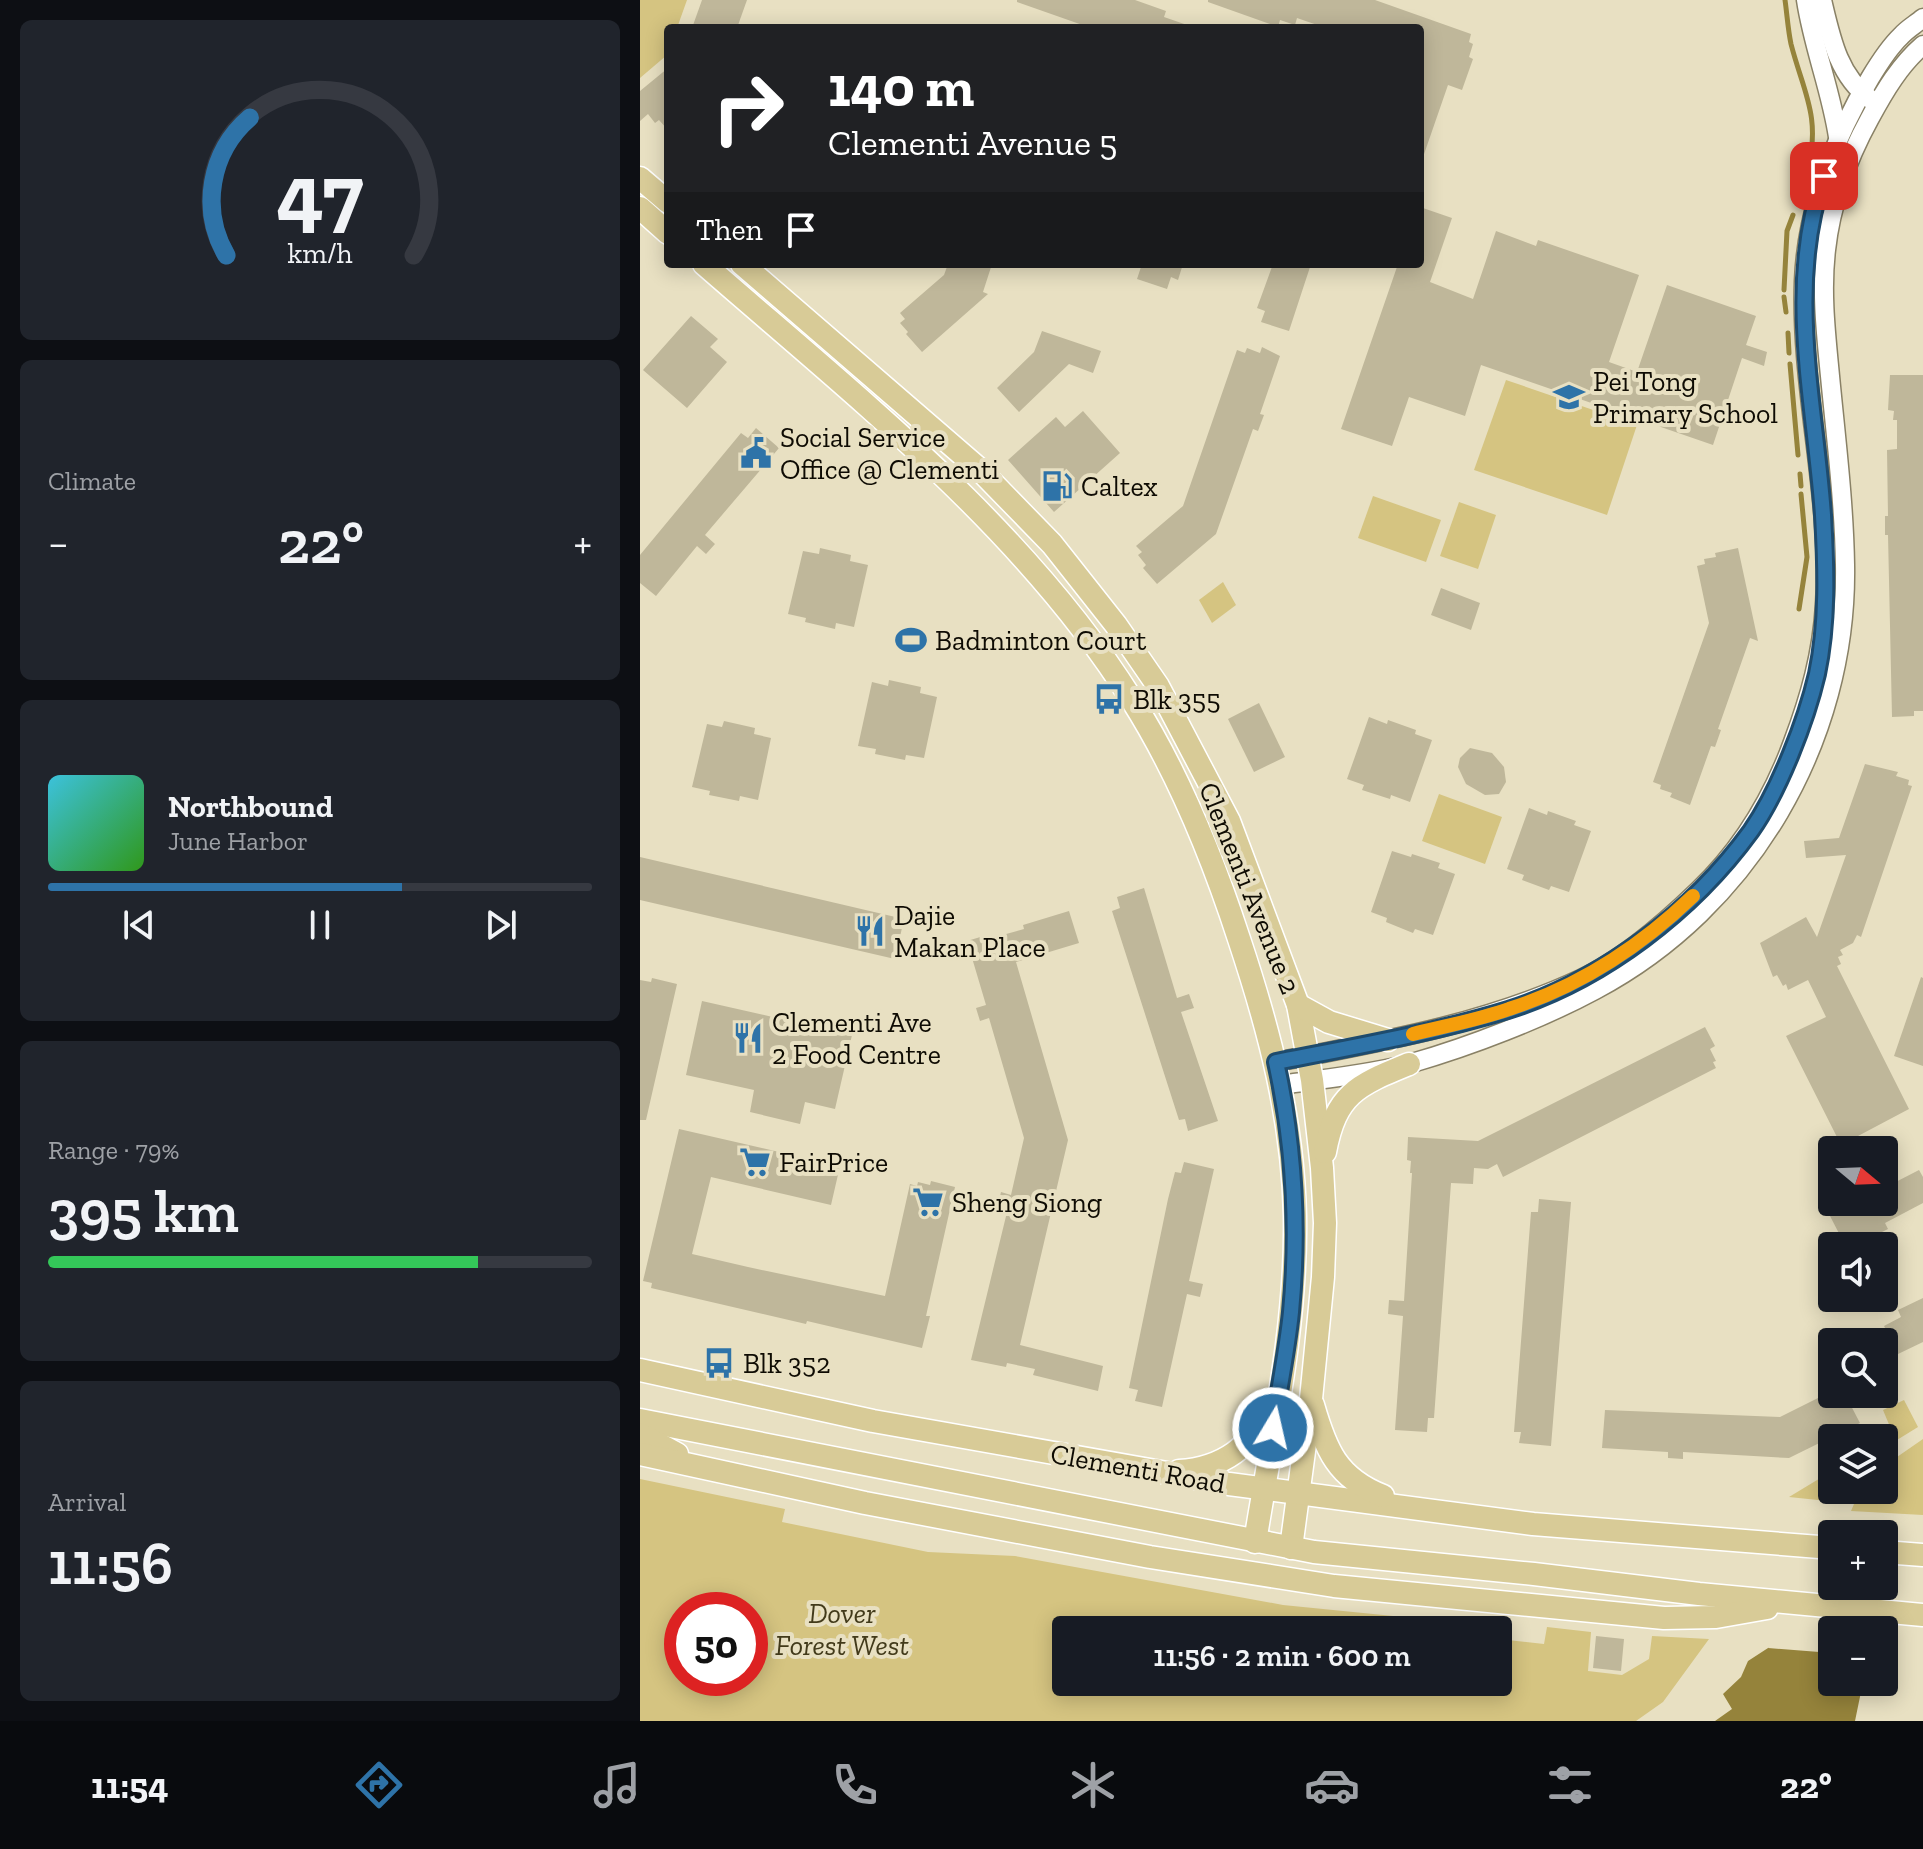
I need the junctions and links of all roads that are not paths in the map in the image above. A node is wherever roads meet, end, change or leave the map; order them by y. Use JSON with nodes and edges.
{"nodes":[{"id":1,"x":1806,"y":0,"type":"edge"},
{"id":2,"x":1822,"y":0,"type":"edge"},
{"id":3,"x":1923,"y":18,"type":"edge"},
{"id":4,"x":1923,"y":45,"type":"edge"},
{"id":5,"x":1880,"y":65,"type":"junction"},
{"id":6,"x":1833,"y":70,"type":"junction"},
{"id":7,"x":1861,"y":93,"type":"junction"},
{"id":8,"x":1877,"y":105,"type":"junction"},
{"id":9,"x":1851,"y":112,"type":"junction"},
{"id":10,"x":1867,"y":123,"type":"junction"},
{"id":11,"x":1838,"y":139,"type":"junction"},
{"id":12,"x":640,"y":178,"type":"edge"},
{"id":13,"x":664,"y":199,"type":"edge"},
{"id":14,"x":640,"y":208,"type":"edge"},
{"id":15,"x":664,"y":229,"type":"edge"},
{"id":16,"x":709,"y":268,"type":"edge"},
{"id":17,"x":747,"y":268,"type":"edge"},
{"id":18,"x":922,"y":418,"type":"junction"},
{"id":19,"x":903,"y":437,"type":"junction"},
{"id":20,"x":1269,"y":926,"type":"junction"},
{"id":21,"x":1239,"y":939,"type":"junction"},
{"id":22,"x":1298,"y":1005,"type":"junction"},
{"id":23,"x":1388,"y":1040,"type":"junction"},
{"id":24,"x":1308,"y":1056,"type":"junction"},
{"id":25,"x":1276,"y":1062,"type":"junction"},
{"id":26,"x":1409,"y":1064,"type":"junction"},
{"id":27,"x":1312,"y":1080,"type":"junction"},
{"id":28,"x":1281,"y":1085,"type":"junction"},
{"id":29,"x":1322,"y":1168,"type":"junction"},
{"id":30,"x":640,"y":1370,"type":"edge"},
{"id":31,"x":1311,"y":1399,"type":"junction"},
{"id":32,"x":1276,"y":1405,"type":"junction"},
{"id":33,"x":640,"y":1420,"type":"edge"},
{"id":34,"x":640,"y":1434,"type":"edge"},
{"id":35,"x":640,"y":1454,"type":"edge"},
{"id":36,"x":712,"y":1468,"type":"junction"},
{"id":37,"x":1158,"y":1473,"type":"junction"},
{"id":38,"x":1263,"y":1489,"type":"junction"},
{"id":39,"x":1298,"y":1493,"type":"junction"},
{"id":40,"x":1414,"y":1508,"type":"junction"},
{"id":41,"x":1255,"y":1542,"type":"junction"},
{"id":42,"x":1818,"y":1547,"type":"edge"},
{"id":43,"x":1291,"y":1548,"type":"junction"},
{"id":44,"x":1898,"y":1553,"type":"edge"},
{"id":45,"x":1923,"y":1555,"type":"edge"},
{"id":46,"x":1796,"y":1604,"type":"junction"},
{"id":47,"x":1891,"y":1612,"type":"junction"},
{"id":48,"x":1923,"y":1615,"type":"edge"},
{"id":49,"x":1923,"y":1628,"type":"edge"}],
"edges":[{"from":1,"to":6,"type":"street"},
{"from":2,"to":6,"type":"street"},
{"from":3,"to":5,"type":"street"},
{"from":4,"to":8,"type":"street"},
{"from":5,"to":6,"type":"street"},
{"from":5,"to":7,"type":"street"},
{"from":6,"to":7,"type":"street"},
{"from":6,"to":9,"type":"street"},
{"from":6,"to":11,"type":"street"},
{"from":7,"to":8,"type":"street"},
{"from":7,"to":9,"type":"street"},
{"from":8,"to":10,"type":"street"},
{"from":9,"to":10,"type":"street"},
{"from":9,"to":11,"type":"street"},
{"from":10,"to":26,"type":"street"},
{"from":11,"to":23,"type":"street"},
{"from":12,"to":13,"type":"main road"},
{"from":14,"to":15,"type":"main road"},
{"from":16,"to":19,"type":"main road","name":"Clementi Avenue 2"},
{"from":17,"to":18,"type":"main road","name":"Clementi Avenue 2"},
{"from":18,"to":19,"type":"street"},
{"from":18,"to":20,"type":"main road","name":"Clementi Avenue 2"},
{"from":19,"to":21,"type":"main road","name":"Clementi Avenue 2"},
{"from":20,"to":21,"type":"main road"},
{"from":20,"to":22,"type":"main road","name":"Clementi Avenue 2"},
{"from":21,"to":25,"type":"main road","name":"Clementi Avenue 2"},
{"from":22,"to":23,"type":"main road"},
{"from":22,"to":24,"type":"main road","name":"Clementi Avenue 2"},
{"from":23,"to":24,"type":"street"},
{"from":24,"to":25,"type":"street"},
{"from":24,"to":27,"type":"main road","name":"Clementi Avenue 2"},
{"from":25,"to":28,"type":"main road","name":"Clementi Avenue 2"},
{"from":26,"to":27,"type":"street"},
{"from":26,"to":29,"type":"main road"},
{"from":27,"to":28,"type":"street"},
{"from":27,"to":29,"type":"main road","name":"Clementi Avenue 2"},
{"from":28,"to":32,"type":"main road","name":"Clementi Avenue 2"},
{"from":29,"to":31,"type":"main road","name":"Clementi Avenue 2"},
{"from":30,"to":37,"type":"main road","name":"Clementi Road"},
{"from":31,"to":39,"type":"main road","name":"Clementi Avenue 2"},
{"from":31,"to":40,"type":"main road"},
{"from":32,"to":37,"type":"main road"},
{"from":32,"to":38,"type":"main road","name":"Clementi Avenue 2"},
{"from":33,"to":41,"type":"main road","name":"Clementi Road"},
{"from":34,"to":36,"type":"main road"},
{"from":35,"to":36,"type":"main road","name":"Clementi Road"},
{"from":36,"to":46,"type":"main road","name":"Clementi Road"},
{"from":37,"to":38,"type":"main road","name":"Clementi Road"},
{"from":38,"to":39,"type":"main road","name":"Clementi Road"},
{"from":38,"to":41,"type":"main road","name":"Clementi Avenue 2"},
{"from":39,"to":40,"type":"main road","name":"Clementi Road"},
{"from":39,"to":43,"type":"main road","name":"Clementi Avenue 2"},
{"from":40,"to":42,"type":"main road","name":"Clementi Road"},
{"from":41,"to":43,"type":"main road","name":"Clementi Road"},
{"from":43,"to":46,"type":"main road","name":"Clementi Road"},
{"from":44,"to":45,"type":"main road"},
{"from":46,"to":47,"type":"main road","name":"Clementi Road"},
{"from":47,"to":48,"type":"main road","name":"Clementi Road"},
{"from":47,"to":49,"type":"main road"}]}
